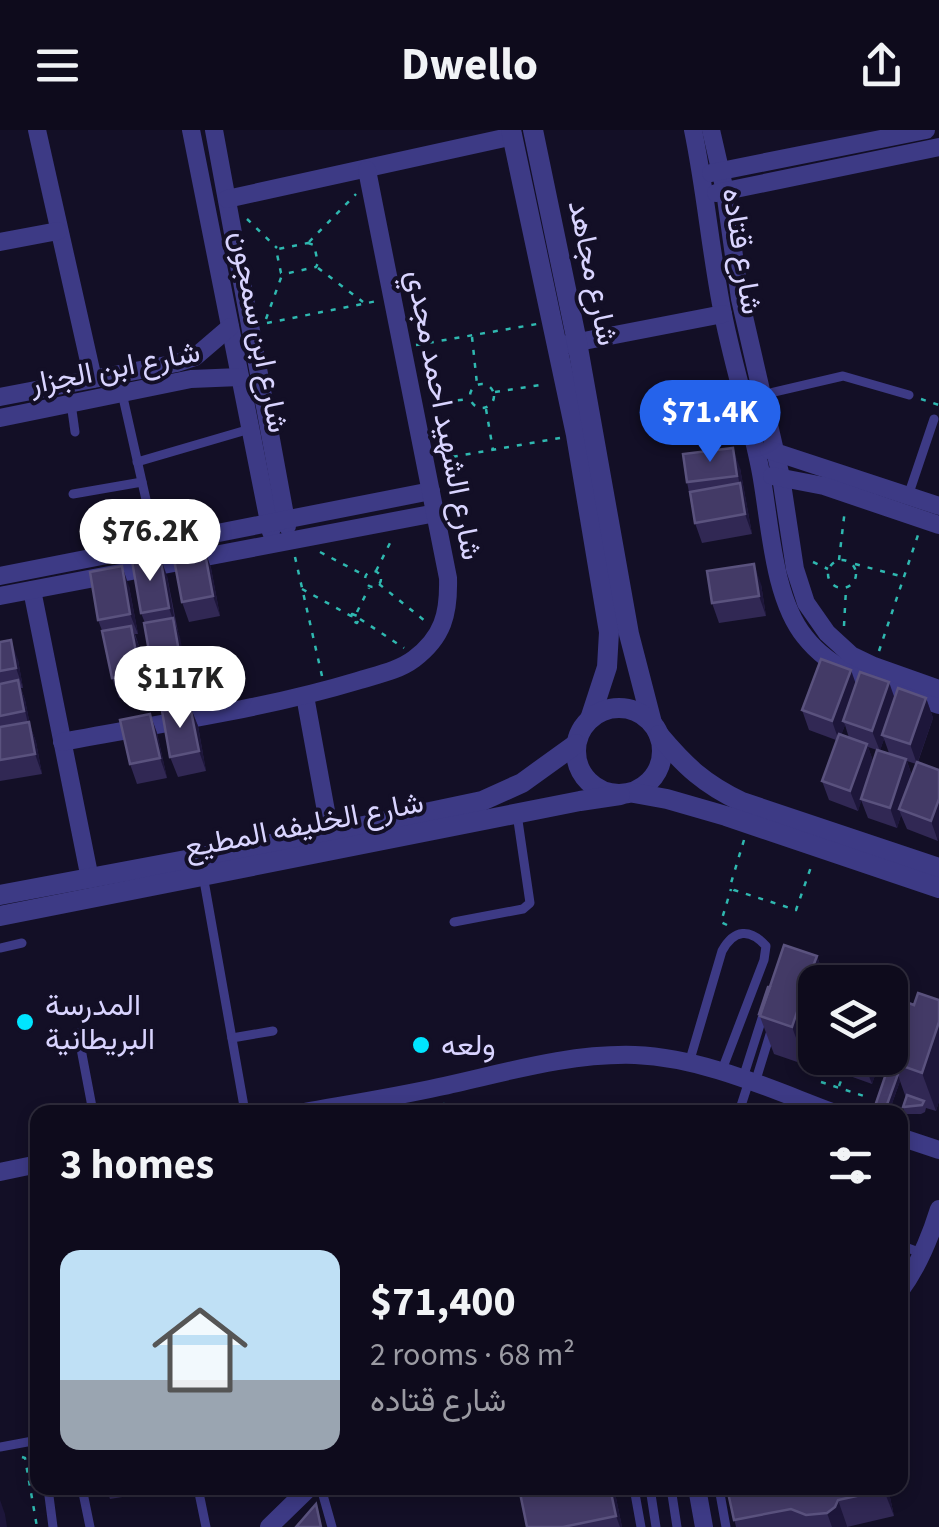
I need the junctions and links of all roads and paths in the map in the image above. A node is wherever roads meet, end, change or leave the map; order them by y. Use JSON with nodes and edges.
{"nodes":[{"id":1,"x":37,"y":130,"type":"edge"},
{"id":2,"x":191,"y":130,"type":"edge"},
{"id":3,"x":214,"y":130,"type":"edge"},
{"id":4,"x":694,"y":130,"type":"edge"},
{"id":5,"x":711,"y":130,"type":"edge"},
{"id":6,"x":519,"y":132,"type":"edge"},
{"id":7,"x":905,"y":133,"type":"edge"},
{"id":8,"x":939,"y":148,"type":"edge"},
{"id":9,"x":916,"y":152,"type":"junction"},
{"id":10,"x":891,"y":157,"type":"junction"},
{"id":11,"x":711,"y":173,"type":"junction"},
{"id":12,"x":368,"y":175,"type":"junction"},
{"id":13,"x":725,"y":192,"type":"junction"},
{"id":14,"x":706,"y":195,"type":"junction"},
{"id":15,"x":226,"y":200,"type":"junction"},
{"id":16,"x":58,"y":231,"type":"junction"},
{"id":17,"x":0,"y":242,"type":"edge"},
{"id":18,"x":308,"y":243,"type":"junction"},
{"id":19,"x":278,"y":249,"type":"junction"},
{"id":20,"x":316,"y":268,"type":"junction"},
{"id":21,"x":282,"y":274,"type":"junction"},
{"id":22,"x":393,"y":297,"type":"junction"},
{"id":23,"x":740,"y":299,"type":"junction"},
{"id":24,"x":364,"y":303,"type":"junction"},
{"id":25,"x":723,"y":314,"type":"junction"},
{"id":26,"x":744,"y":320,"type":"junction"},
{"id":27,"x":553,"y":321,"type":"junction"},
{"id":28,"x":230,"y":327,"type":"junction"},
{"id":29,"x":472,"y":336,"type":"junction"},
{"id":30,"x":567,"y":344,"type":"junction"},
{"id":31,"x":402,"y":347,"type":"junction"},
{"id":32,"x":240,"y":377,"type":"junction"},
{"id":33,"x":93,"y":379,"type":"junction"},
{"id":34,"x":565,"y":381,"type":"junction"},
{"id":35,"x":478,"y":384,"type":"junction"},
{"id":36,"x":493,"y":392,"type":"junction"},
{"id":37,"x":122,"y":393,"type":"junction"},
{"id":38,"x":761,"y":395,"type":"junction"},
{"id":39,"x":909,"y":395,"type":"joint"},
{"id":40,"x":0,"y":398,"type":"edge"},
{"id":41,"x":470,"y":399,"type":"junction"},
{"id":42,"x":71,"y":403,"type":"junction"},
{"id":43,"x":414,"y":404,"type":"junction"},
{"id":44,"x":939,"y":405,"type":"edge"},
{"id":45,"x":486,"y":407,"type":"junction"},
{"id":46,"x":0,"y":418,"type":"edge"},
{"id":47,"x":934,"y":419,"type":"dead end"},
{"id":48,"x":250,"y":429,"type":"junction"},
{"id":49,"x":75,"y":432,"type":"dead end"},
{"id":50,"x":576,"y":435,"type":"junction"},
{"id":51,"x":493,"y":450,"type":"junction"},
{"id":52,"x":766,"y":450,"type":"junction"},
{"id":53,"x":137,"y":462,"type":"junction"},
{"id":54,"x":426,"y":462,"type":"junction"},
{"id":55,"x":761,"y":474,"type":"junction"},
{"id":56,"x":781,"y":477,"type":"junction"},
{"id":57,"x":142,"y":482,"type":"junction"},
{"id":58,"x":431,"y":491,"type":"junction"},
{"id":59,"x":847,"y":493,"type":"junction"},
{"id":60,"x":73,"y":494,"type":"dead end"},
{"id":61,"x":908,"y":496,"type":"junction"},
{"id":62,"x":939,"y":506,"type":"edge"},
{"id":63,"x":436,"y":513,"type":"junction"},
{"id":64,"x":402,"y":519,"type":"junction"},
{"id":65,"x":277,"y":520,"type":"junction"},
{"id":66,"x":931,"y":522,"type":"edge"},
{"id":67,"x":288,"y":541,"type":"junction"},
{"id":68,"x":156,"y":544,"type":"junction"},
{"id":69,"x":839,"y":560,"type":"junction"},
{"id":70,"x":853,"y":564,"type":"junction"},
{"id":71,"x":376,"y":572,"type":"junction"},
{"id":72,"x":0,"y":576,"type":"edge"},
{"id":73,"x":366,"y":576,"type":"junction"},
{"id":74,"x":904,"y":577,"type":"junction"},
{"id":75,"x":379,"y":584,"type":"junction"},
{"id":76,"x":370,"y":586,"type":"junction"},
{"id":77,"x":301,"y":588,"type":"junction"},
{"id":78,"x":846,"y":588,"type":"junction"},
{"id":79,"x":32,"y":590,"type":"junction"},
{"id":80,"x":0,"y":596,"type":"edge"},
{"id":81,"x":357,"y":614,"type":"junction"},
{"id":82,"x":351,"y":616,"type":"junction"},
{"id":83,"x":360,"y":619,"type":"junction"},
{"id":84,"x":440,"y":633,"type":"junction"},
{"id":85,"x":842,"y":648,"type":"junction"},
{"id":86,"x":417,"y":657,"type":"junction"},
{"id":87,"x":874,"y":666,"type":"junction"},
{"id":88,"x":939,"y":689,"type":"edge"},
{"id":89,"x":325,"y":690,"type":"junction"},
{"id":90,"x":305,"y":696,"type":"junction"},
{"id":91,"x":939,"y":705,"type":"edge"},
{"id":92,"x":590,"y":718,"type":"junction"},
{"id":93,"x":655,"y":729,"type":"junction"},
{"id":94,"x":62,"y":742,"type":"junction"},
{"id":95,"x":576,"y":744,"type":"junction"},
{"id":96,"x":627,"y":794,"type":"junction"},
{"id":97,"x":517,"y":814,"type":"junction"},
{"id":98,"x":421,"y":824,"type":"junction"},
{"id":99,"x":750,"y":825,"type":"junction"},
{"id":100,"x":330,"y":833,"type":"junction"},
{"id":101,"x":818,"y":848,"type":"junction"},
{"id":102,"x":939,"y":868,"type":"edge"},
{"id":103,"x":202,"y":875,"type":"junction"},
{"id":104,"x":90,"y":878,"type":"junction"},
{"id":105,"x":731,"y":887,"type":"junction"},
{"id":106,"x":939,"y":888,"type":"edge"},
{"id":107,"x":0,"y":895,"type":"edge"},
{"id":108,"x":0,"y":916,"type":"edge"},
{"id":109,"x":454,"y":922,"type":"dead end"},
{"id":110,"x":737,"y":935,"type":"junction"},
{"id":111,"x":22,"y":943,"type":"dead end"},
{"id":112,"x":0,"y":948,"type":"edge"},
{"id":113,"x":766,"y":1006,"type":"edge"},
{"id":114,"x":274,"y":1031,"type":"dead end"},
{"id":115,"x":771,"y":1031,"type":"edge"},
{"id":116,"x":78,"y":1032,"type":"dead end"},
{"id":117,"x":232,"y":1038,"type":"junction"},
{"id":118,"x":689,"y":1063,"type":"junction"},
{"id":119,"x":722,"y":1070,"type":"junction"},
{"id":120,"x":843,"y":1075,"type":"edge"},
{"id":121,"x":749,"y":1080,"type":"junction"},
{"id":122,"x":821,"y":1082,"type":"dead end"},
{"id":123,"x":839,"y":1088,"type":"junction"},
{"id":124,"x":92,"y":1105,"type":"edge"},
{"id":125,"x":244,"y":1105,"type":"edge"},
{"id":126,"x":360,"y":1105,"type":"edge"},
{"id":127,"x":741,"y":1105,"type":"edge"},
{"id":128,"x":814,"y":1105,"type":"edge"},
{"id":129,"x":887,"y":1105,"type":"edge"},
{"id":130,"x":908,"y":1140,"type":"edge"},
{"id":131,"x":939,"y":1150,"type":"edge"},
{"id":132,"x":30,"y":1166,"type":"edge"},
{"id":133,"x":0,"y":1172,"type":"edge"},
{"id":134,"x":939,"y":1209,"type":"edge"},
{"id":135,"x":936,"y":1230,"type":"edge"},
{"id":136,"x":908,"y":1248,"type":"edge"},
{"id":137,"x":922,"y":1253,"type":"junction"},
{"id":138,"x":908,"y":1280,"type":"edge"},
{"id":139,"x":30,"y":1442,"type":"edge"},
{"id":140,"x":0,"y":1448,"type":"edge"},
{"id":141,"x":15,"y":1456,"type":"dead end"},
{"id":142,"x":30,"y":1487,"type":"edge"},
{"id":143,"x":31,"y":1495,"type":"edge"},
{"id":144,"x":83,"y":1495,"type":"edge"},
{"id":145,"x":199,"y":1495,"type":"edge"},
{"id":146,"x":302,"y":1495,"type":"edge"},
{"id":147,"x":323,"y":1495,"type":"edge"},
{"id":148,"x":635,"y":1495,"type":"edge"},
{"id":149,"x":651,"y":1495,"type":"edge"},
{"id":150,"x":672,"y":1495,"type":"edge"},
{"id":151,"x":698,"y":1495,"type":"edge"},
{"id":152,"x":720,"y":1495,"type":"edge"},
{"id":153,"x":49,"y":1496,"type":"dead end"},
{"id":154,"x":37,"y":1527,"type":"edge"},
{"id":155,"x":53,"y":1527,"type":"edge"},
{"id":156,"x":90,"y":1527,"type":"edge"},
{"id":157,"x":206,"y":1527,"type":"edge"},
{"id":158,"x":269,"y":1527,"type":"edge"},
{"id":159,"x":332,"y":1527,"type":"edge"},
{"id":160,"x":641,"y":1527,"type":"edge"},
{"id":161,"x":656,"y":1527,"type":"edge"},
{"id":162,"x":677,"y":1527,"type":"edge"},
{"id":163,"x":704,"y":1527,"type":"edge"},
{"id":164,"x":726,"y":1527,"type":"edge"}],
"edges":[{"from":1,"to":16,"type":"street"},
{"from":2,"to":28,"type":"street","name":"شارع ابن سمجون"},
{"from":3,"to":15,"type":"street","name":"شارع ابن سمجون"},
{"from":4,"to":11,"type":"street","name":"شارع قتاده"},
{"from":5,"to":11,"type":"street","name":"شارع قتاده"},
{"from":6,"to":12,"type":"street"},
{"from":6,"to":27,"type":"street","name":"شارع مجاهد"},
{"from":6,"to":30,"type":"street","name":"شارع مجاهد"},
{"from":7,"to":9,"type":"street"},
{"from":7,"to":10,"type":"street"},
{"from":7,"to":11,"type":"street"},
{"from":8,"to":9,"type":"street"},
{"from":9,"to":10,"type":"street"},
{"from":10,"to":13,"type":"street"},
{"from":11,"to":13,"type":"street","name":"شارع قتاده"},
{"from":11,"to":14,"type":"street","name":"شارع قتاده"},
{"from":12,"to":15,"type":"street"},
{"from":12,"to":18,"type":"path"},
{"from":12,"to":22,"type":"street","name":"شارع الشهيد احمد مجدي"},
{"from":13,"to":14,"type":"street"},
{"from":13,"to":23,"type":"street","name":"شارع قتاده"},
{"from":14,"to":25,"type":"street","name":"شارع قتاده"},
{"from":15,"to":19,"type":"path"},
{"from":15,"to":65,"type":"street","name":"شارع ابن سمجون"},
{"from":16,"to":17,"type":"street"},
{"from":16,"to":33,"type":"street"},
{"from":18,"to":19,"type":"path"},
{"from":18,"to":20,"type":"path"},
{"from":19,"to":21,"type":"path"},
{"from":20,"to":21,"type":"path"},
{"from":20,"to":24,"type":"path"},
{"from":21,"to":24,"type":"path"},
{"from":22,"to":24,"type":"path"},
{"from":22,"to":31,"type":"street","name":"شارع الشهيد احمد مجدي"},
{"from":23,"to":25,"type":"street"},
{"from":23,"to":26,"type":"street","name":"شارع قتاده"},
{"from":25,"to":26,"type":"street"},
{"from":25,"to":30,"type":"street"},
{"from":25,"to":52,"type":"street","name":"شارع قتاده"},
{"from":26,"to":38,"type":"street","name":"شارع قتاده"},
{"from":27,"to":29,"type":"path"},
{"from":27,"to":30,"type":"street","name":"شارع مجاهد"},
{"from":28,"to":32,"type":"street","name":"شارع ابن سمجون"},
{"from":28,"to":33,"type":"street","name":"شارع ابن الجزار"},
{"from":29,"to":31,"type":"path"},
{"from":29,"to":35,"type":"path"},
{"from":30,"to":34,"type":"street","name":"شارع مجاهد"},
{"from":30,"to":93,"type":"street","name":"شارع مجاهد"},
{"from":31,"to":43,"type":"street","name":"شارع الشهيد احمد مجدي"},
{"from":32,"to":37,"type":"street","name":"شارع ابن الجزار"},
{"from":32,"to":48,"type":"street","name":"شارع ابن سمجون"},
{"from":33,"to":40,"type":"street","name":"شارع ابن الجزار"},
{"from":34,"to":36,"type":"path"},
{"from":34,"to":50,"type":"street","name":"شارع مجاهد"},
{"from":35,"to":36,"type":"path"},
{"from":35,"to":41,"type":"path"},
{"from":36,"to":45,"type":"path"},
{"from":37,"to":42,"type":"street","name":"شارع ابن الجزار"},
{"from":37,"to":53,"type":"lane"},
{"from":38,"to":39,"type":"lane"},
{"from":38,"to":52,"type":"street","name":"شارع قتاده"},
{"from":39,"to":44,"type":"path"},
{"from":41,"to":43,"type":"path"},
{"from":41,"to":45,"type":"path"},
{"from":42,"to":46,"type":"street","name":"شارع ابن الجزار"},
{"from":42,"to":49,"type":"lane"},
{"from":43,"to":54,"type":"street","name":"شارع الشهيد احمد مجدي"},
{"from":45,"to":51,"type":"path"},
{"from":47,"to":61,"type":"lane"},
{"from":48,"to":53,"type":"lane"},
{"from":48,"to":65,"type":"street","name":"شارع ابن سمجون"},
{"from":50,"to":51,"type":"path"},
{"from":50,"to":92,"type":"street","name":"شارع مجاهد"},
{"from":51,"to":54,"type":"path"},
{"from":52,"to":55,"type":"street","name":"شارع قتاده"},
{"from":52,"to":56,"type":"street","name":"شارع قتاده"},
{"from":52,"to":61,"type":"street"},
{"from":53,"to":57,"type":"lane"},
{"from":54,"to":58,"type":"street","name":"شارع الشهيد احمد مجدي"},
{"from":55,"to":56,"type":"street"},
{"from":55,"to":91,"type":"street","name":"شارع قتاده"},
{"from":56,"to":59,"type":"street"},
{"from":56,"to":85,"type":"street","name":"شارع قتاده"},
{"from":57,"to":60,"type":"lane"},
{"from":57,"to":68,"type":"lane"},
{"from":58,"to":63,"type":"street","name":"شارع الشهيد احمد مجدي"},
{"from":58,"to":65,"type":"street"},
{"from":59,"to":66,"type":"street"},
{"from":59,"to":69,"type":"path"},
{"from":61,"to":62,"type":"street"},
{"from":63,"to":64,"type":"street"},
{"from":63,"to":84,"type":"street","name":"شارع الشهيد احمد مجدي"},
{"from":64,"to":67,"type":"street"},
{"from":64,"to":71,"type":"path"},
{"from":65,"to":67,"type":"street","name":"شارع ابن سمجون"},
{"from":65,"to":68,"type":"street"},
{"from":66,"to":74,"type":"path"},
{"from":67,"to":73,"type":"path"},
{"from":67,"to":77,"type":"path"},
{"from":67,"to":79,"type":"street"},
{"from":68,"to":72,"type":"street"},
{"from":69,"to":70,"type":"path"},
{"from":69,"to":78,"type":"path"},
{"from":70,"to":74,"type":"path"},
{"from":70,"to":78,"type":"path"},
{"from":71,"to":73,"type":"path"},
{"from":71,"to":75,"type":"path"},
{"from":73,"to":76,"type":"path"},
{"from":74,"to":87,"type":"path"},
{"from":75,"to":76,"type":"path"},
{"from":75,"to":84,"type":"path"},
{"from":76,"to":81,"type":"path"},
{"from":77,"to":82,"type":"path"},
{"from":77,"to":89,"type":"path"},
{"from":78,"to":85,"type":"path"},
{"from":79,"to":80,"type":"street"},
{"from":79,"to":94,"type":"street"},
{"from":81,"to":82,"type":"path"},
{"from":81,"to":83,"type":"path"},
{"from":82,"to":83,"type":"path"},
{"from":83,"to":86,"type":"path"},
{"from":84,"to":86,"type":"street"},
{"from":85,"to":87,"type":"street","name":"شارع قتاده"},
{"from":86,"to":89,"type":"street"},
{"from":87,"to":88,"type":"street","name":"شارع قتاده"},
{"from":89,"to":90,"type":"street"},
{"from":90,"to":94,"type":"street"},
{"from":90,"to":100,"type":"street"},
{"from":92,"to":93,"type":"street"},
{"from":92,"to":95,"type":"street"},
{"from":93,"to":96,"type":"street"},
{"from":93,"to":102,"type":"street"},
{"from":94,"to":104,"type":"street"},
{"from":95,"to":96,"type":"street"},
{"from":95,"to":98,"type":"street","name":"شارع الخليفه المطيع"},
{"from":96,"to":97,"type":"street","name":"شارع الخليفه المطيع"},
{"from":96,"to":99,"type":"street","name":"شارع الخليفه المطيع"},
{"from":97,"to":98,"type":"street","name":"شارع الخليفه المطيع"},
{"from":97,"to":109,"type":"lane"},
{"from":98,"to":100,"type":"street","name":"شارع الخليفه المطيع"},
{"from":98,"to":103,"type":"street","name":"شارع الخليفه المطيع"},
{"from":99,"to":101,"type":"street","name":"شارع الخليفه المطيع"},
{"from":99,"to":105,"type":"path"},
{"from":100,"to":104,"type":"street","name":"شارع الخليفه المطيع"},
{"from":101,"to":105,"type":"path"},
{"from":101,"to":106,"type":"street","name":"شارع الخليفه المطيع"},
{"from":103,"to":108,"type":"street","name":"شارع الخليفه المطيع"},
{"from":103,"to":117,"type":"lane"},
{"from":104,"to":107,"type":"street","name":"شارع الخليفه المطيع"},
{"from":105,"to":110,"type":"path"},
{"from":110,"to":118,"type":"lane"},
{"from":110,"to":119,"type":"lane"},
{"from":111,"to":112,"type":"lane"},
{"from":113,"to":121,"type":"lane"},
{"from":114,"to":117,"type":"lane"},
{"from":115,"to":121,"type":"lane"},
{"from":116,"to":124,"type":"lane"},
{"from":117,"to":125,"type":"lane"},
{"from":118,"to":119,"type":"street"},
{"from":118,"to":126,"type":"street"},
{"from":119,"to":121,"type":"street"},
{"from":120,"to":123,"type":"path"},
{"from":121,"to":127,"type":"lane"},
{"from":121,"to":128,"type":"street"},
{"from":122,"to":123,"type":"path"},
{"from":123,"to":129,"type":"path"},
{"from":130,"to":131,"type":"street"},
{"from":132,"to":133,"type":"street"},
{"from":134,"to":135,"type":"street"},
{"from":135,"to":137,"type":"street"},
{"from":136,"to":137,"type":"lane"},
{"from":137,"to":138,"type":"street"},
{"from":139,"to":140,"type":"lane"},
{"from":141,"to":142,"type":"path"},
{"from":143,"to":154,"type":"path"},
{"from":144,"to":156,"type":"lane"},
{"from":145,"to":157,"type":"lane"},
{"from":146,"to":158,"type":"street"},
{"from":147,"to":159,"type":"lane"},
{"from":148,"to":160,"type":"lane"},
{"from":149,"to":161,"type":"lane"},
{"from":150,"to":162,"type":"lane"},
{"from":151,"to":163,"type":"street"},
{"from":152,"to":164,"type":"lane"},
{"from":153,"to":155,"type":"lane"}]}
